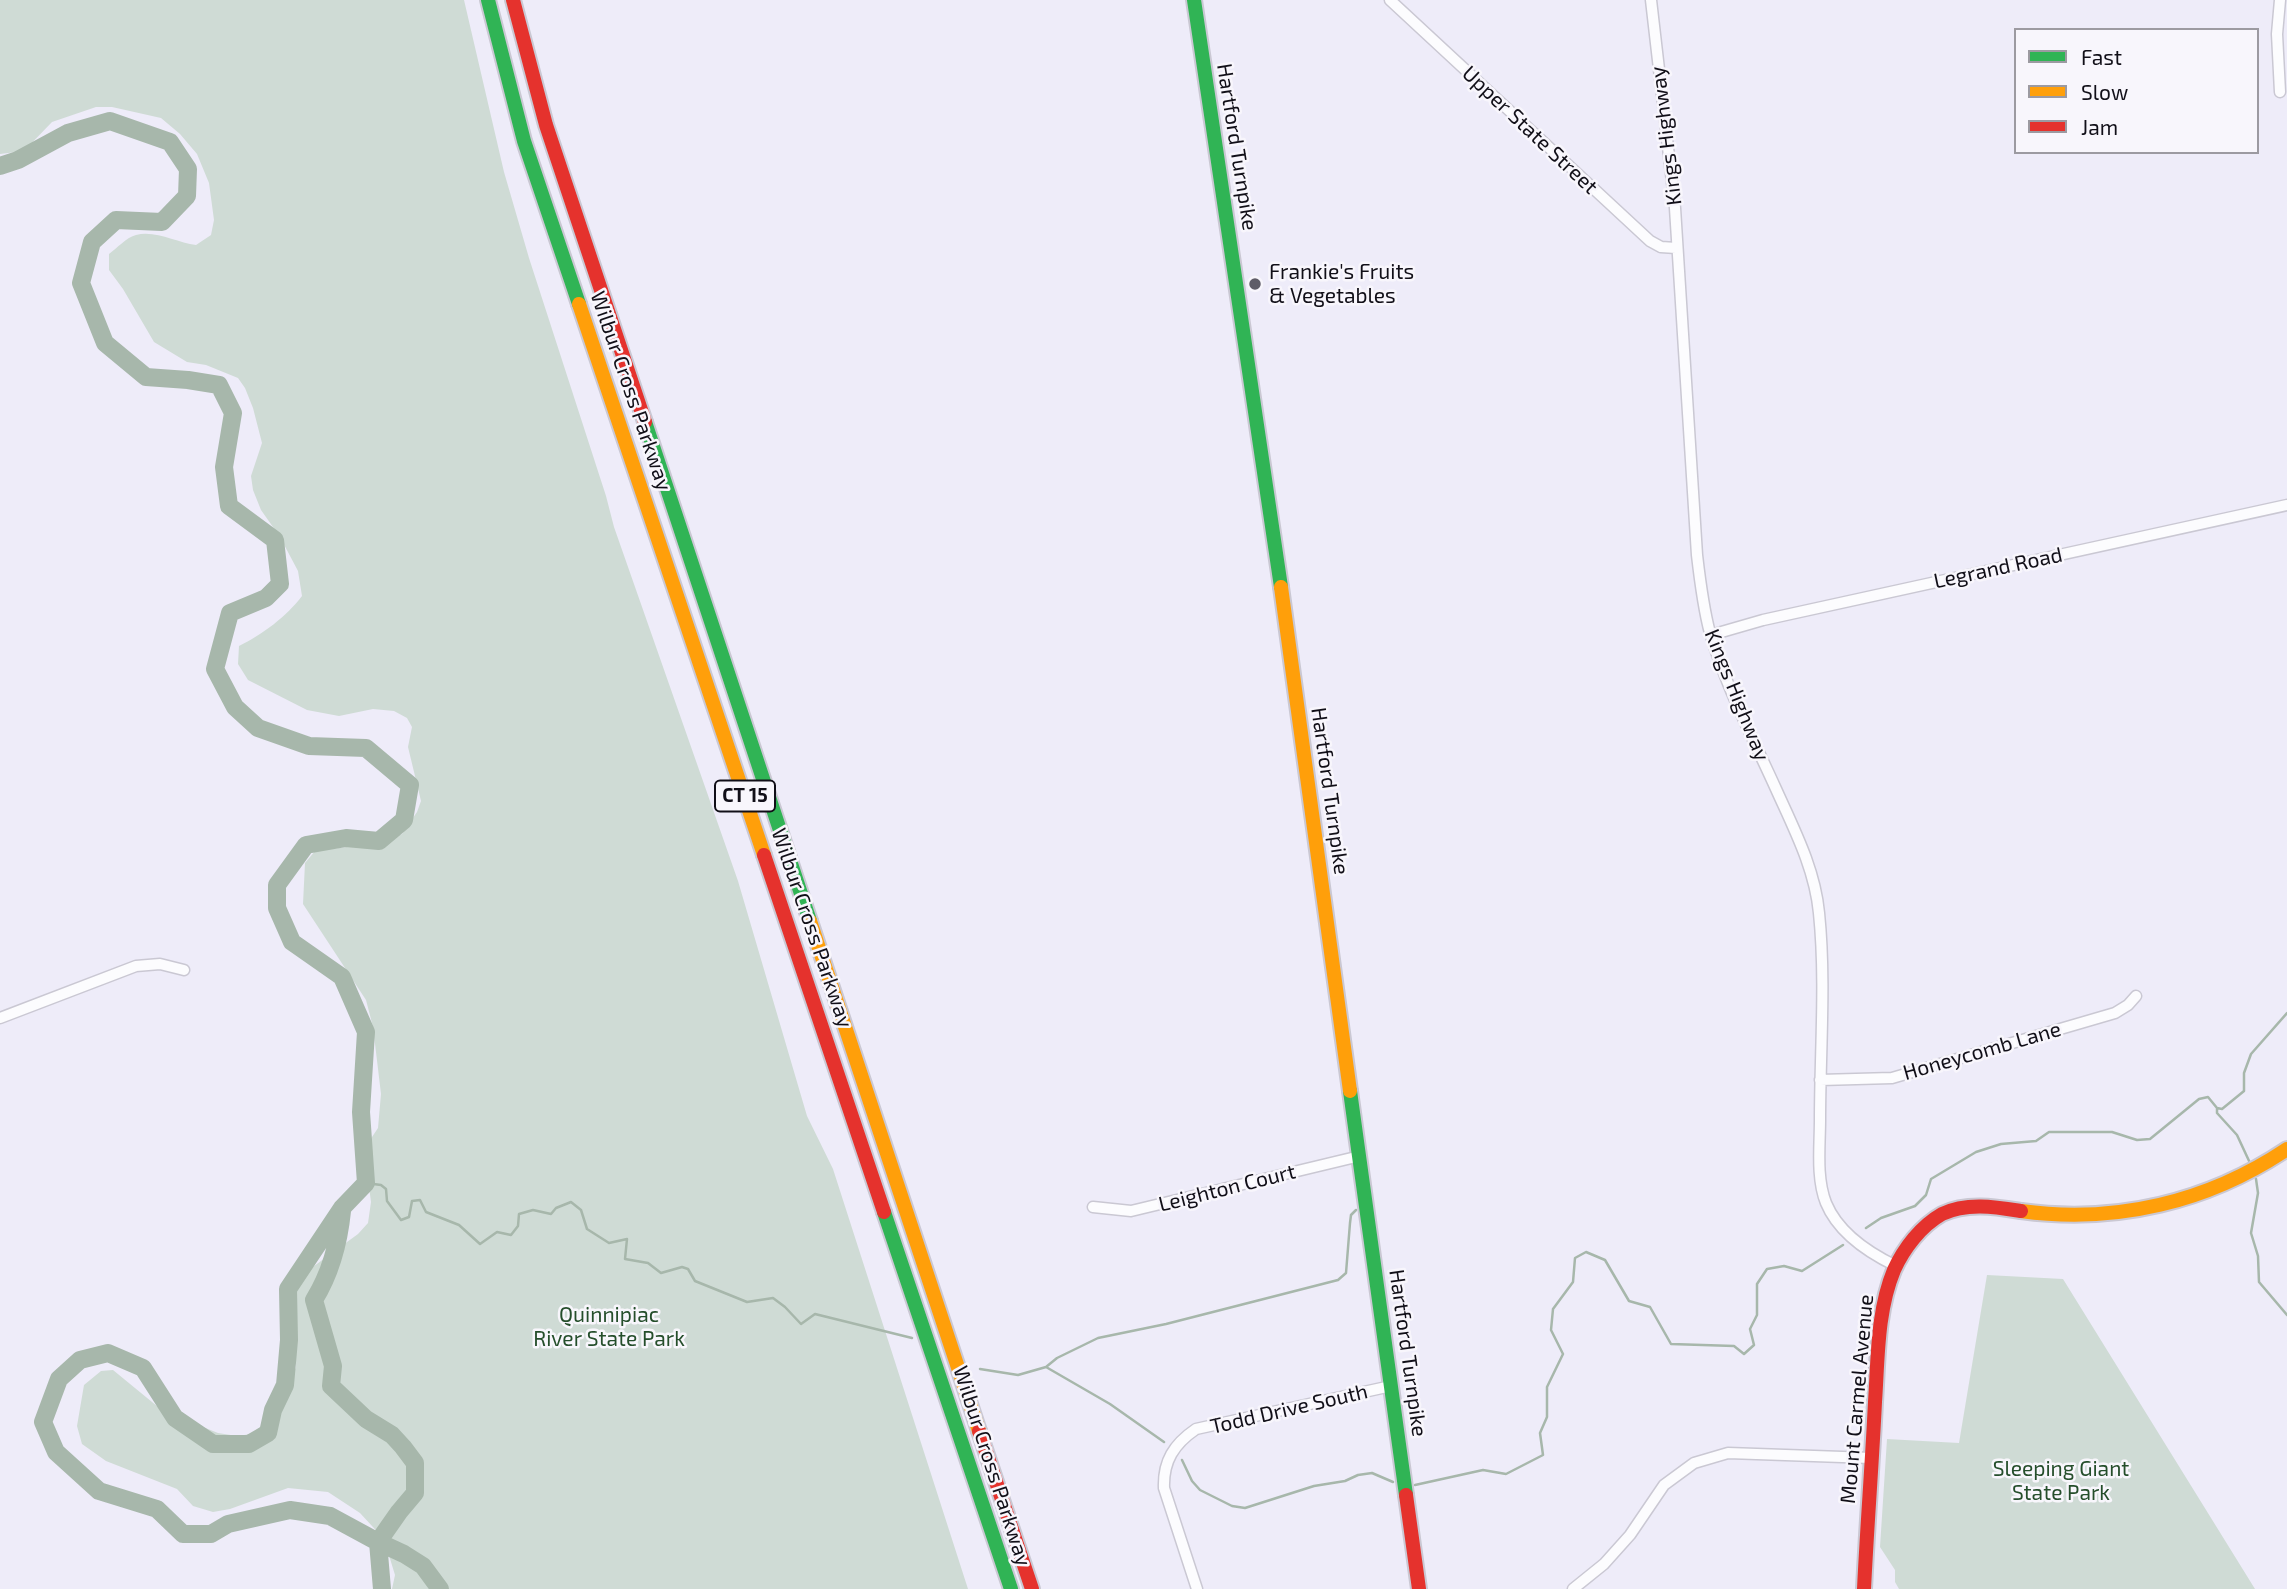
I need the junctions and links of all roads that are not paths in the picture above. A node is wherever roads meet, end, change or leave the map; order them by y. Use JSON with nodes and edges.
{"nodes":[{"id":1,"x":488,"y":0,"type":"edge"},
{"id":2,"x":513,"y":0,"type":"edge"},
{"id":3,"x":1194,"y":0,"type":"edge"},
{"id":4,"x":1390,"y":0,"type":"edge"},
{"id":5,"x":1651,"y":0,"type":"edge"},
{"id":6,"x":2280,"y":0,"type":"edge"},
{"id":7,"x":2280,"y":92,"type":"dead end"},
{"id":8,"x":1676,"y":248,"type":"junction"},
{"id":9,"x":2287,"y":505,"type":"edge"},
{"id":10,"x":1711,"y":635,"type":"junction"},
{"id":11,"x":184,"y":970,"type":"dead end"},
{"id":12,"x":2136,"y":996,"type":"dead end"},
{"id":13,"x":0,"y":1018,"type":"edge"},
{"id":14,"x":1820,"y":1080,"type":"junction"},
{"id":15,"x":2287,"y":1149,"type":"edge"},
{"id":16,"x":1360,"y":1156,"type":"junction"},
{"id":17,"x":1093,"y":1207,"type":"dead end"},
{"id":18,"x":1896,"y":1266,"type":"junction"},
{"id":19,"x":1391,"y":1386,"type":"junction"},
{"id":20,"x":1871,"y":1458,"type":"junction"},
{"id":21,"x":1011,"y":1589,"type":"edge"},
{"id":22,"x":1032,"y":1589,"type":"edge"},
{"id":23,"x":1197,"y":1589,"type":"edge"},
{"id":24,"x":1419,"y":1589,"type":"edge"},
{"id":25,"x":1573,"y":1589,"type":"edge"},
{"id":26,"x":1864,"y":1589,"type":"edge"}],
"edges":[{"from":1,"to":21,"type":"main road","name":"Wilbur Cross Parkway","number":"CT 15"},
{"from":2,"to":22,"type":"main road","name":"Wilbur Cross Parkway","number":"CT 15"},
{"from":3,"to":16,"type":"main road","name":"Hartford Turnpike"},
{"from":4,"to":8,"type":"street","name":"Upper State Street"},
{"from":5,"to":8,"type":"street","name":"Kings Highway"},
{"from":6,"to":7,"type":"street"},
{"from":8,"to":10,"type":"street","name":"Kings Highway"},
{"from":9,"to":10,"type":"street","name":"Legrand Road"},
{"from":10,"to":14,"type":"street","name":"Kings Highway"},
{"from":11,"to":13,"type":"street"},
{"from":12,"to":14,"type":"street","name":"Honeycomb Lane"},
{"from":14,"to":18,"type":"street","name":"Kings Highway"},
{"from":15,"to":18,"type":"main road","name":"Mount Carmel Avenue"},
{"from":16,"to":17,"type":"street","name":"Leighton Court"},
{"from":16,"to":19,"type":"main road","name":"Hartford Turnpike"},
{"from":18,"to":20,"type":"main road","name":"Mount Carmel Avenue"},
{"from":19,"to":23,"type":"street","name":"Todd Drive South"},
{"from":19,"to":24,"type":"main road","name":"Hartford Turnpike"},
{"from":20,"to":25,"type":"street"},
{"from":20,"to":26,"type":"main road","name":"Mount Carmel Avenue"}]}
